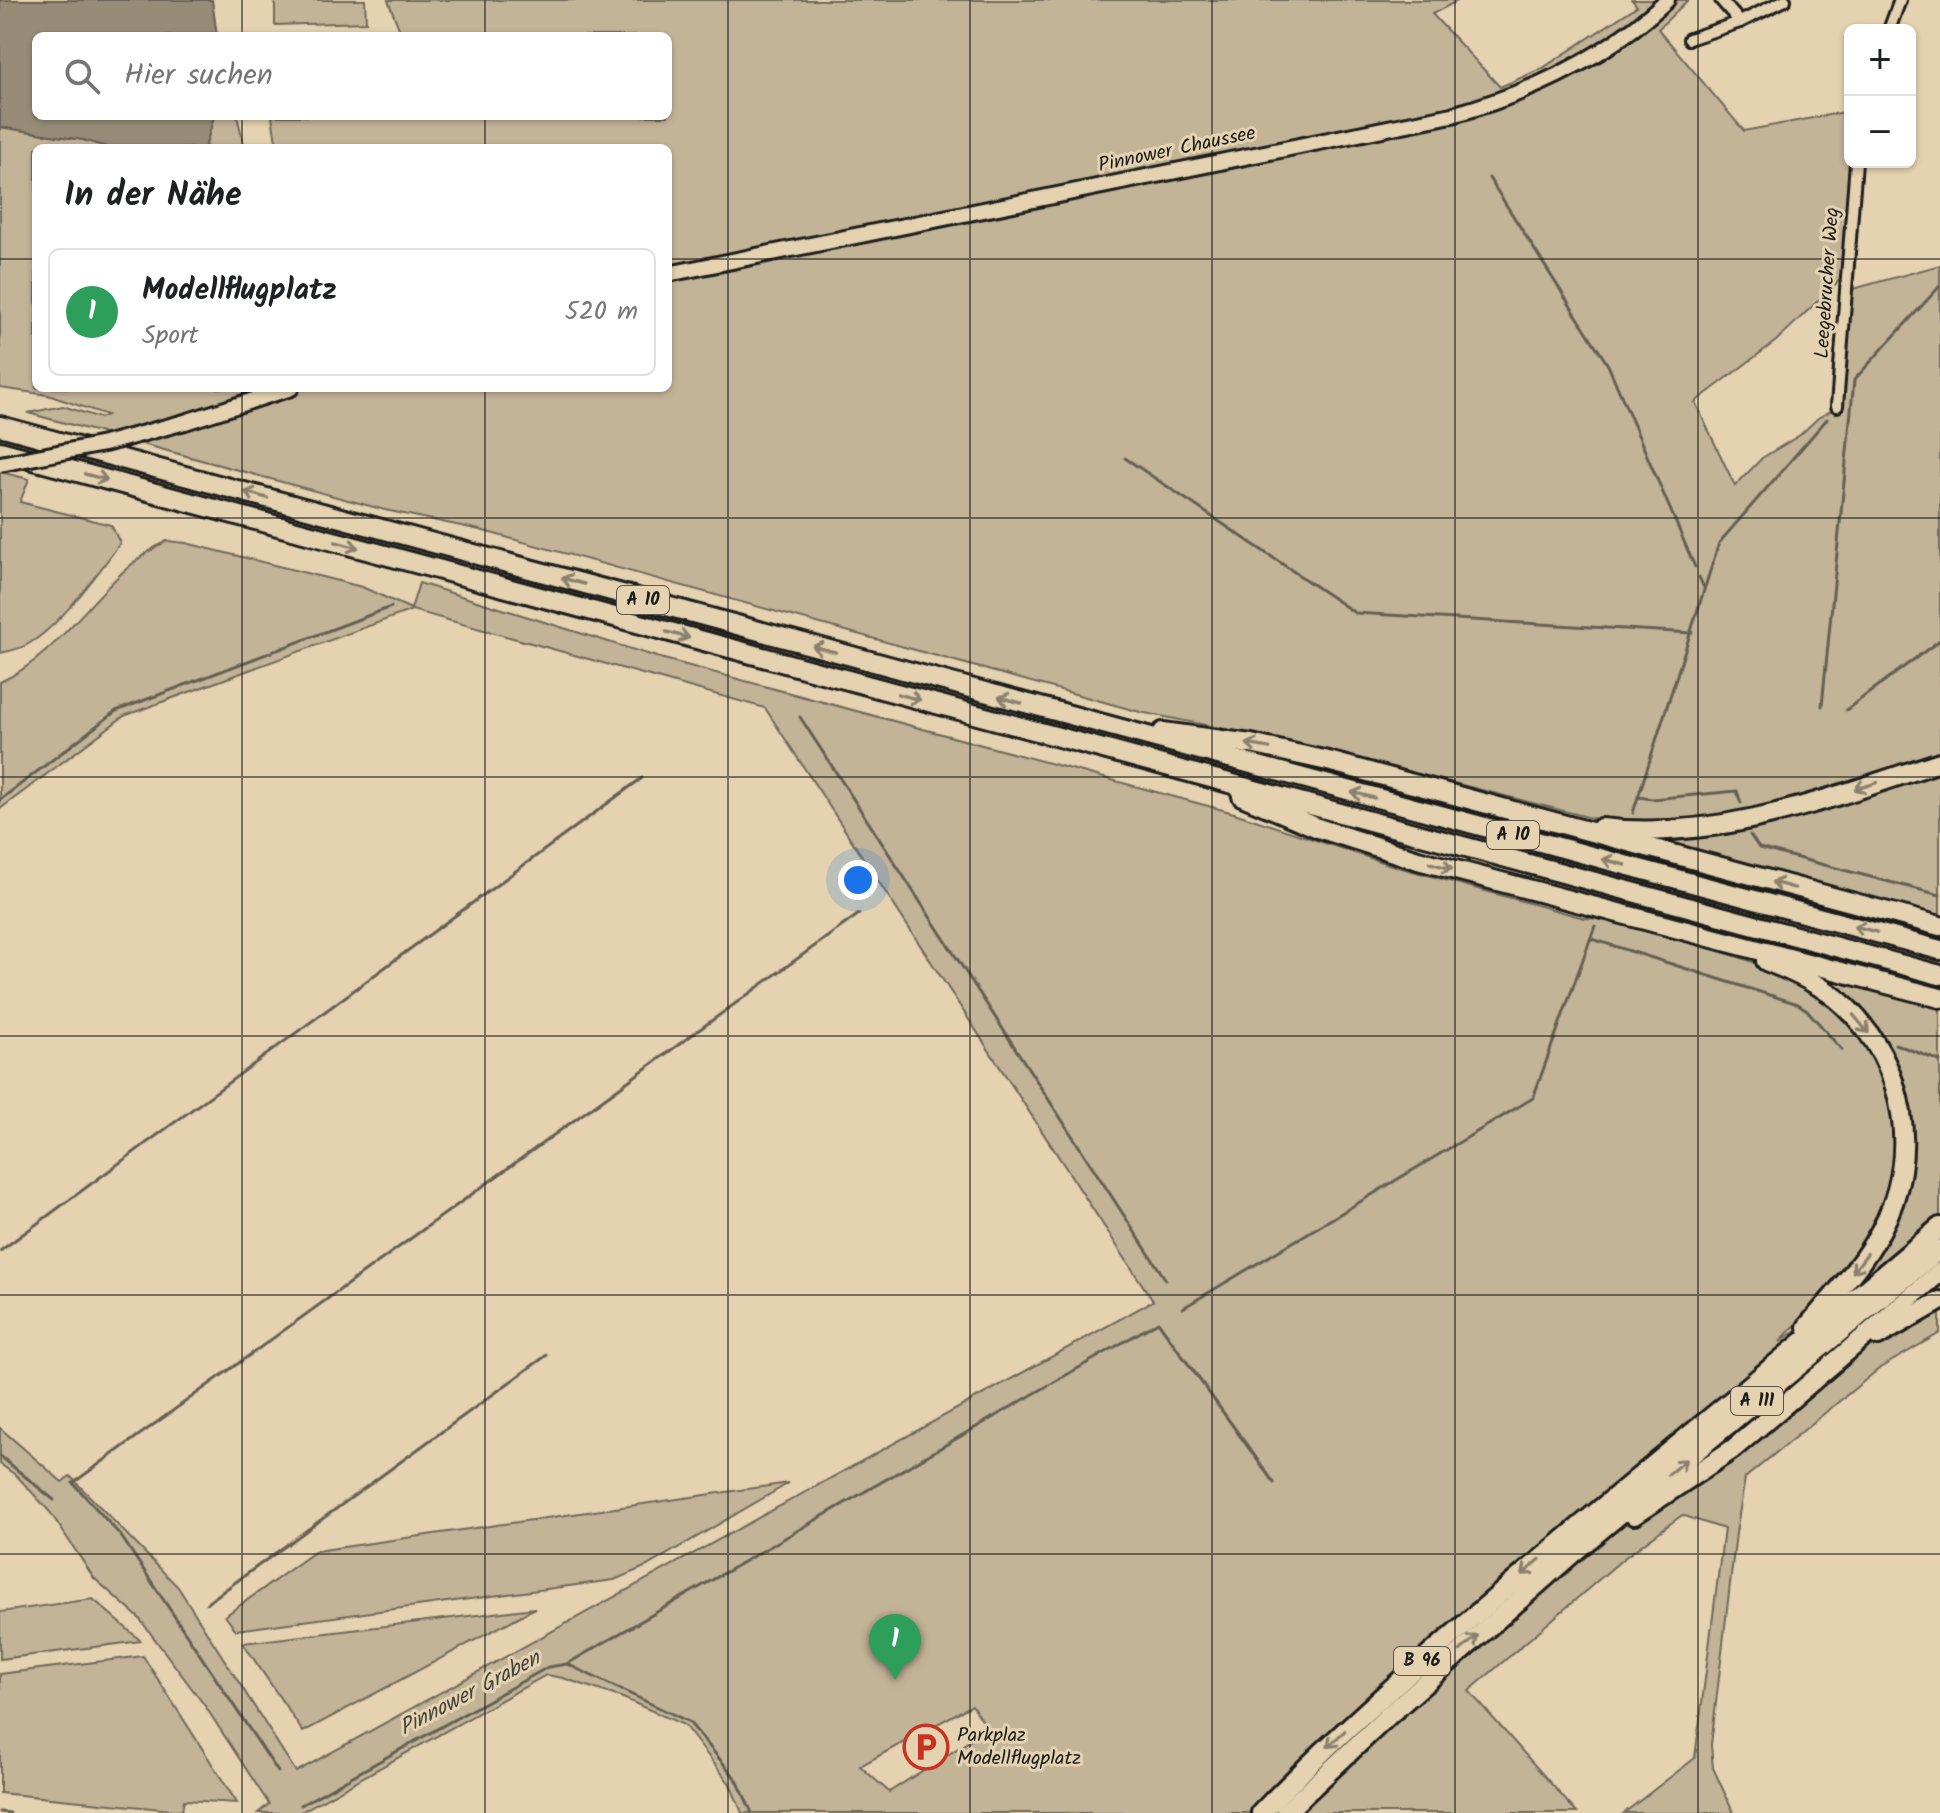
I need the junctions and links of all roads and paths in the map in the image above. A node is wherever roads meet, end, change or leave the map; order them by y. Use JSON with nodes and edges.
{"nodes":[{"id":1,"x":1667,"y":0,"type":"edge"},
{"id":2,"x":1721,"y":0,"type":"edge"},
{"id":3,"x":1785,"y":0,"type":"edge"},
{"id":4,"x":1900,"y":0,"type":"edge"},
{"id":5,"x":1740,"y":22,"type":"junction"},
{"id":6,"x":1891,"y":24,"type":"edge"},
{"id":7,"x":1689,"y":39,"type":"dead end"},
{"id":8,"x":1856,"y":168,"type":"edge"},
{"id":9,"x":672,"y":273,"type":"edge"},
{"id":10,"x":279,"y":392,"type":"edge"},
{"id":11,"x":1837,"y":406,"type":"dead end"},
{"id":12,"x":0,"y":426,"type":"edge"},
{"id":13,"x":0,"y":451,"type":"edge"},
{"id":14,"x":0,"y":464,"type":"edge"},
{"id":15,"x":1085,"y":721,"type":"junction"},
{"id":16,"x":1940,"y":762,"type":"edge"},
{"id":17,"x":1184,"y":771,"type":"junction"},
{"id":18,"x":1470,"y":800,"type":"junction"},
{"id":19,"x":1642,"y":920,"type":"junction"},
{"id":20,"x":1940,"y":926,"type":"edge"},
{"id":21,"x":1940,"y":950,"type":"edge"},
{"id":22,"x":1940,"y":975,"type":"edge"},
{"id":23,"x":1940,"y":998,"type":"edge"},
{"id":24,"x":1940,"y":1227,"type":"edge"},
{"id":25,"x":1940,"y":1249,"type":"edge"},
{"id":26,"x":1940,"y":1272,"type":"edge"},
{"id":27,"x":1940,"y":1301,"type":"edge"},
{"id":28,"x":1775,"y":1364,"type":"junction"},
{"id":29,"x":1828,"y":1368,"type":"junction"},
{"id":30,"x":1574,"y":1552,"type":"junction"},
{"id":31,"x":1261,"y":1813,"type":"edge"},
{"id":32,"x":1285,"y":1813,"type":"edge"}],
"edges":[{"from":1,"to":9,"type":"main road","name":"Pinnower Chaussee"},
{"from":2,"to":5,"type":"street"},
{"from":3,"to":5,"type":"street"},
{"from":4,"to":6,"type":"street"},
{"from":5,"to":7,"type":"street"},
{"from":8,"to":11,"type":"street","name":"Leegebrucher Weg"},
{"from":10,"to":14,"type":"main road","bridge":true},
{"from":15,"to":12,"type":"highway","number":"A 10","one_way":true},
{"from":13,"to":17,"type":"highway","number":"A 10","one_way":true},
{"from":18,"to":15,"type":"highway","one_way":true},
{"from":21,"to":15,"type":"highway","number":"A 10","one_way":true},
{"from":16,"to":18,"type":"highway","one_way":true},
{"from":17,"to":19,"type":"highway","one_way":true},
{"from":17,"to":22,"type":"highway","number":"A 10"},
{"from":20,"to":18,"type":"highway","one_way":true},
{"from":19,"to":23,"type":"highway"},
{"from":19,"to":28,"type":"highway","one_way":true},
{"from":24,"to":28,"type":"highway","number":"A 111"},
{"from":30,"to":25,"type":"highway","number":"A 111","one_way":true},
{"from":26,"to":29,"type":"highway"},
{"from":27,"to":29,"type":"highway"},
{"from":28,"to":31,"type":"highway","number":"B 96","one_way":true},
{"from":29,"to":30,"type":"highway"},
{"from":32,"to":30,"type":"highway","number":"B 96","one_way":true}]}
